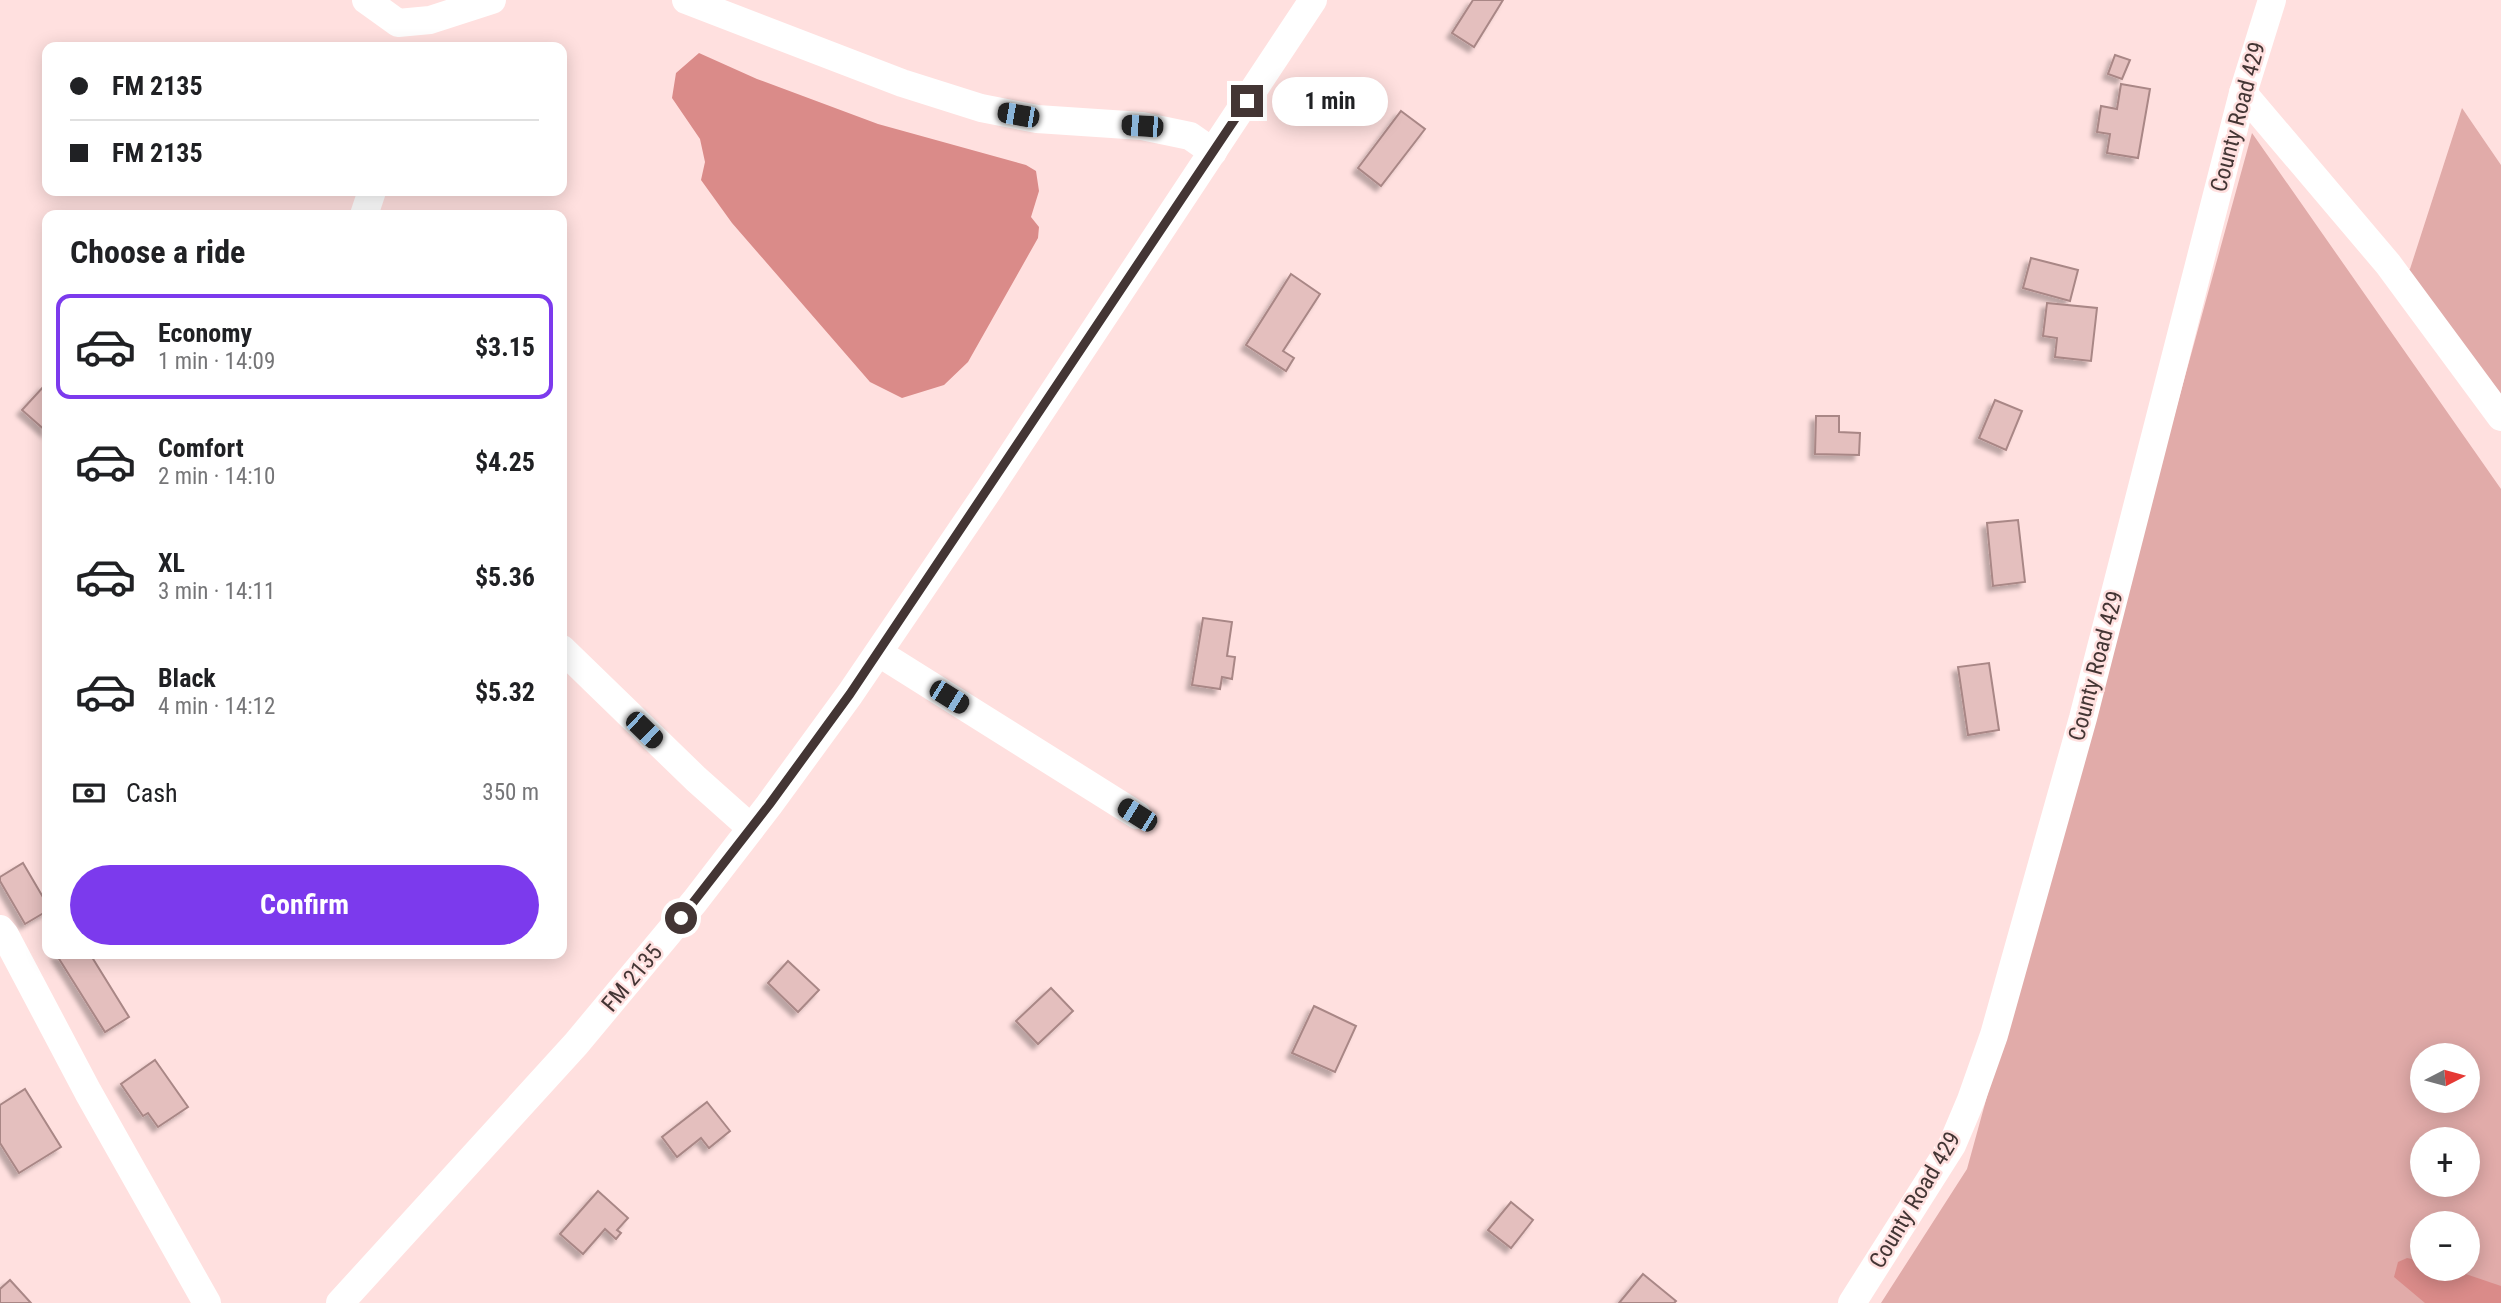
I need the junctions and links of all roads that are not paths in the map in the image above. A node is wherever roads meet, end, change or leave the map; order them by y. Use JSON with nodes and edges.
{"nodes":[{"id":1,"x":366,"y":0,"type":"edge"},
{"id":2,"x":492,"y":0,"type":"edge"},
{"id":3,"x":686,"y":0,"type":"edge"},
{"id":4,"x":1313,"y":0,"type":"edge"},
{"id":5,"x":2272,"y":0,"type":"edge"},
{"id":6,"x":410,"y":34,"type":"edge"},
{"id":7,"x":2243,"y":93,"type":"junction"},
{"id":8,"x":1213,"y":152,"type":"junction"},
{"id":9,"x":2501,"y":416,"type":"edge"},
{"id":10,"x":878,"y":653,"type":"junction"},
{"id":11,"x":567,"y":654,"type":"edge"},
{"id":12,"x":1137,"y":815,"type":"dead end"},
{"id":13,"x":751,"y":828,"type":"junction"},
{"id":14,"x":0,"y":929,"type":"edge"},
{"id":15,"x":207,"y":1303,"type":"edge"},
{"id":16,"x":340,"y":1303,"type":"edge"},
{"id":17,"x":1852,"y":1303,"type":"edge"}],
"edges":[{"from":1,"to":6,"type":"street"},
{"from":2,"to":6,"type":"street"},
{"from":3,"to":8,"type":"street"},
{"from":4,"to":8,"type":"street","name":"FM 2135","number":"FM 2135"},
{"from":5,"to":7,"type":"street","name":"County Road 429"},
{"from":7,"to":9,"type":"street"},
{"from":7,"to":17,"type":"street","name":"County Road 429"},
{"from":8,"to":10,"type":"street","name":"FM 2135","number":"FM 2135"},
{"from":10,"to":12,"type":"street"},
{"from":10,"to":13,"type":"street","name":"FM 2135","number":"FM 2135"},
{"from":11,"to":13,"type":"street"},
{"from":13,"to":16,"type":"street","name":"FM 2135","number":"FM 2135"},
{"from":14,"to":15,"type":"street"}]}
